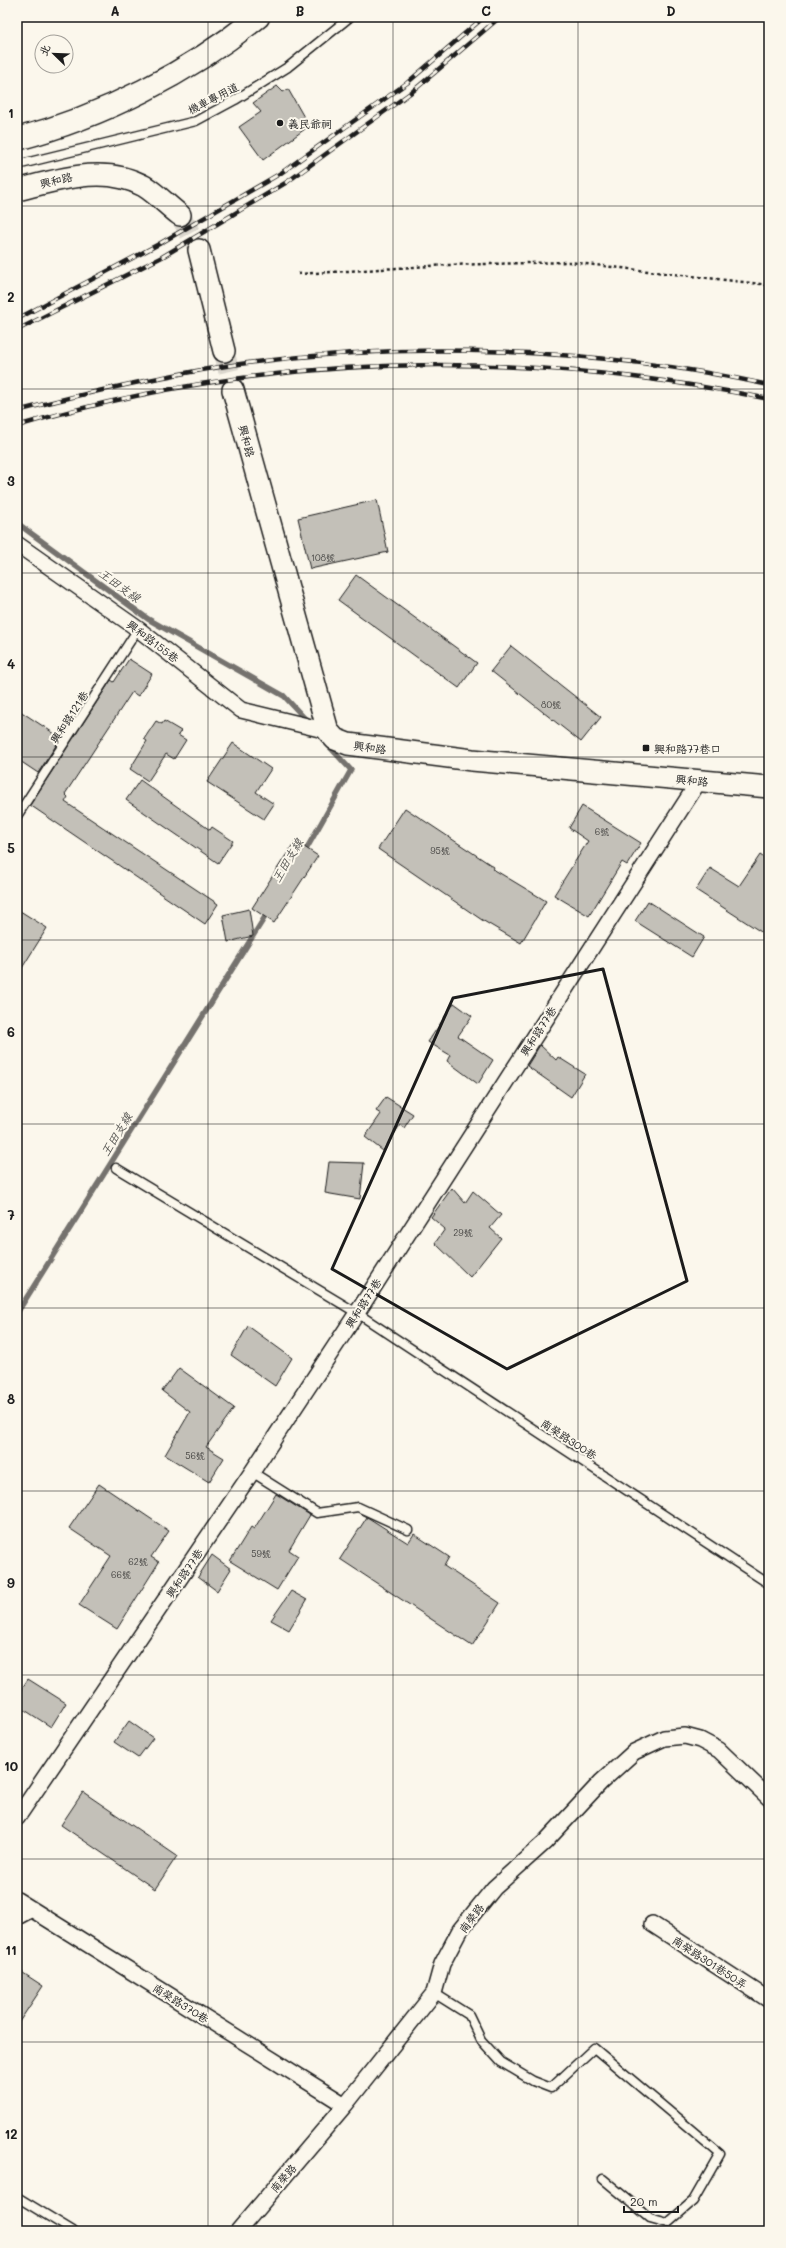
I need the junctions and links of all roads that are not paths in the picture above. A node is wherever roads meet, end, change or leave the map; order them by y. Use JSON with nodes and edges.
{"nodes":[{"id":1,"x":350,"y":17,"type":"edge"},
{"id":2,"x":250,"y":21,"type":"edge"},
{"id":3,"x":17,"y":139,"type":"edge"},
{"id":4,"x":17,"y":165,"type":"edge"},
{"id":5,"x":17,"y":190,"type":"edge"},
{"id":6,"x":180,"y":215,"type":"tunnel mouth"},
{"id":7,"x":199,"y":250,"type":"tunnel mouth"},
{"id":8,"x":224,"y":351,"type":"tunnel mouth"},
{"id":9,"x":233,"y":390,"type":"tunnel mouth"},
{"id":10,"x":17,"y":544,"type":"edge"},
{"id":11,"x":138,"y":629,"type":"junction"},
{"id":12,"x":327,"y":731,"type":"junction"},
{"id":13,"x":699,"y":781,"type":"junction"},
{"id":14,"x":769,"y":787,"type":"edge"},
{"id":15,"x":17,"y":816,"type":"edge"},
{"id":16,"x":116,"y":1168,"type":"dead end"},
{"id":17,"x":357,"y":1313,"type":"junction"},
{"id":18,"x":252,"y":1472,"type":"junction"},
{"id":19,"x":408,"y":1530,"type":"dead end"},
{"id":20,"x":769,"y":1584,"type":"edge"},
{"id":21,"x":769,"y":1798,"type":"edge"},
{"id":22,"x":17,"y":1818,"type":"edge"},
{"id":23,"x":17,"y":1900,"type":"edge"},
{"id":24,"x":32,"y":1909,"type":"junction"},
{"id":25,"x":17,"y":1917,"type":"edge"},
{"id":26,"x":652,"y":1924,"type":"dead end"},
{"id":27,"x":434,"y":1993,"type":"junction"},
{"id":28,"x":769,"y":2000,"type":"edge"},
{"id":29,"x":345,"y":2105,"type":"junction"},
{"id":30,"x":602,"y":2179,"type":"dead end"},
{"id":31,"x":17,"y":2197,"type":"edge"},
{"id":32,"x":73,"y":2231,"type":"edge"},
{"id":33,"x":238,"y":2231,"type":"edge"}],
"edges":[{"from":1,"to":4,"type":"lane","name":"機車專用道"},
{"from":2,"to":3,"type":"highway"},
{"from":5,"to":6,"type":"street","name":"興和路"},
{"from":7,"to":8,"type":"street"},
{"from":9,"to":12,"type":"street","name":"興和路"},
{"from":10,"to":11,"type":"street","name":"興和路155巷"},
{"from":11,"to":12,"type":"street","name":"興和路155巷"},
{"from":11,"to":15,"type":"lane","name":"興和路121巷"},
{"from":12,"to":13,"type":"street","name":"興和路"},
{"from":13,"to":14,"type":"street","name":"興和路"},
{"from":13,"to":17,"type":"street","name":"興和路77巷"},
{"from":16,"to":17,"type":"lane","name":"南榮路300巷"},
{"from":17,"to":18,"type":"street","name":"興和路77巷"},
{"from":17,"to":20,"type":"lane","name":"南榮路300巷"},
{"from":18,"to":19,"type":"lane"},
{"from":18,"to":22,"type":"street","name":"興和路77巷"},
{"from":21,"to":27,"type":"street","name":"南榮路"},
{"from":23,"to":24,"type":"street","name":"南榮路370巷"},
{"from":24,"to":25,"type":"street"},
{"from":24,"to":29,"type":"street","name":"南榮路370巷"},
{"from":26,"to":28,"type":"street","name":"南榮路301巷50弄"},
{"from":27,"to":29,"type":"street","name":"南榮路"},
{"from":27,"to":30,"type":"lane"},
{"from":29,"to":33,"type":"street","name":"南榮路"},
{"from":31,"to":32,"type":"lane"}]}
